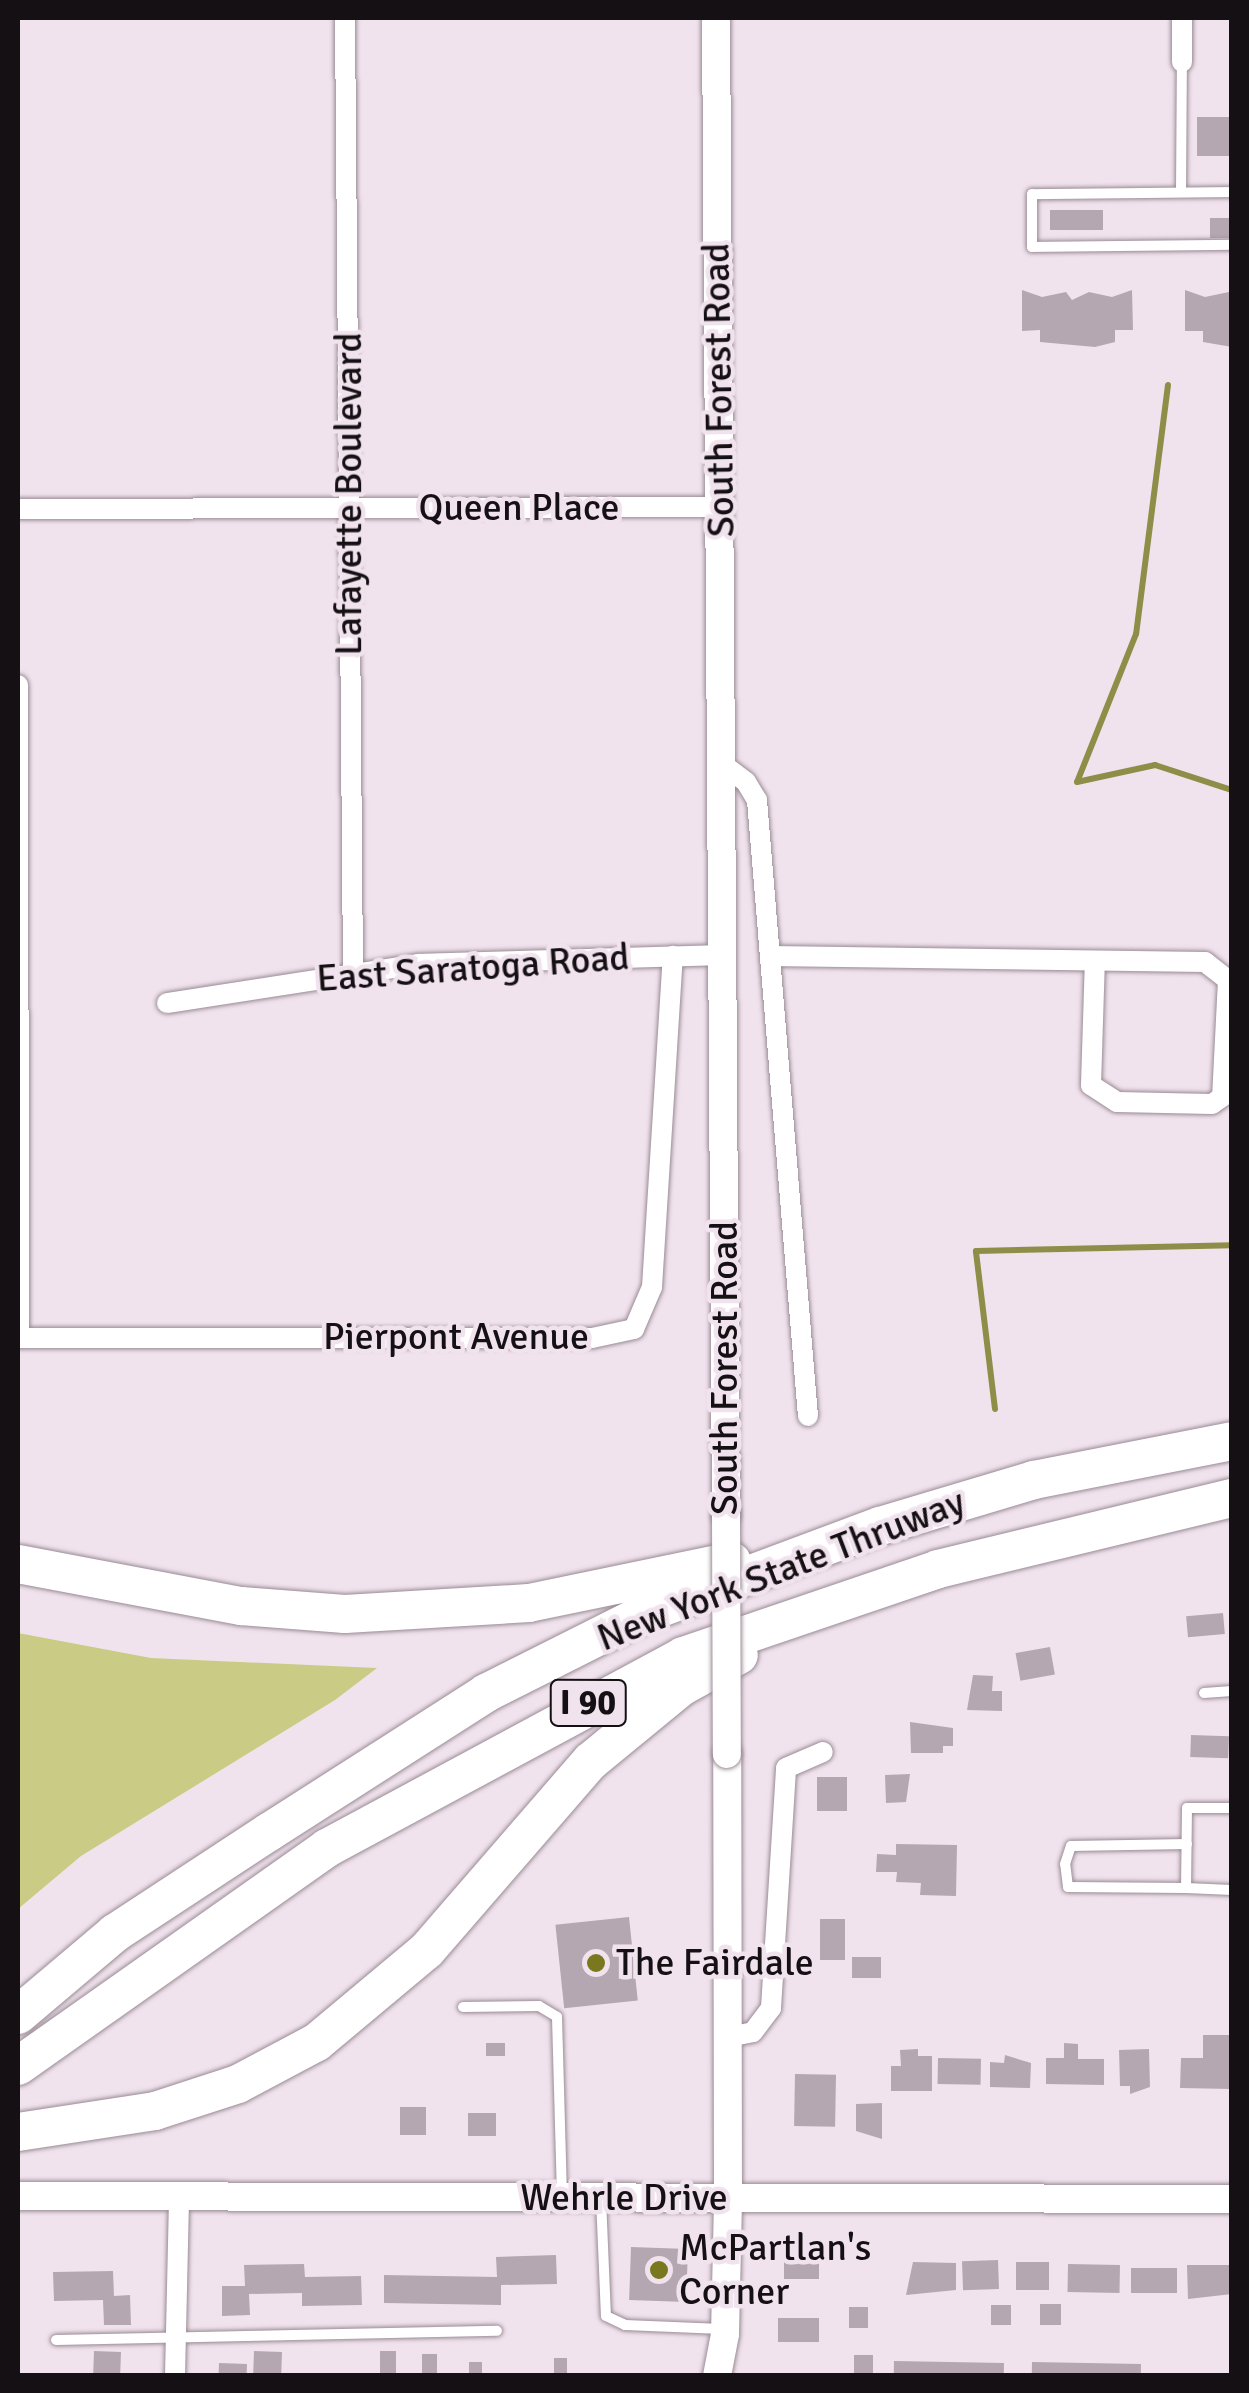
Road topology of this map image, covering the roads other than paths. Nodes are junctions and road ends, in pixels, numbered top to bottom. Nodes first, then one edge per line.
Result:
1 (345, 18) edge
2 (716, 18) edge
3 (1182, 18) edge
4 (1182, 62) joint
5 (1181, 192) junction
6 (1232, 192) edge
7 (1232, 245) edge
8 (720, 507) junction
9 (350, 508) junction
10 (18, 509) edge
11 (18, 685) edge
12 (720, 763) junction
13 (722, 955) junction
14 (673, 956) junction
15 (770, 956) junction
16 (1094, 961) junction
17 (353, 971) junction
18 (167, 1003) dead end
19 (18, 1338) edge
20 (808, 1416) dead end
21 (1232, 1441) edge
22 (1232, 1498) edge
23 (880, 1526) junction
24 (18, 1564) edge
25 (818, 1611) junction
26 (1232, 1691) edge
27 (1204, 1693) dead end
28 (824, 1752) dead end
29 (1232, 1808) edge
30 (1187, 1844) junction
31 (1186, 1888) junction
32 (1232, 1890) edge
33 (463, 2007) dead end
34 (18, 2015) edge
35 (728, 2036) junction
36 (18, 2066) edge
37 (24, 2132) edge
38 (18, 2196) edge
39 (179, 2197) junction
40 (562, 2198) junction
41 (602, 2198) junction
42 (728, 2198) junction
43 (1232, 2199) edge
44 (497, 2331) dead end
45 (725, 2331) junction
46 (178, 2336) junction
47 (56, 2340) dead end
48 (174, 2376) edge
49 (716, 2376) edge

1 - 9 street, Lafayette Boulevard
2 - 8 street, South Forest Road
3 - 4 street
4 - 5 lane
5 - 6 lane
5 - 7 lane
8 - 9 street, Queen Place
8 - 12 street, South Forest Road
9 - 10 street, Queen Place
9 - 17 street, Lafayette Boulevard
11 - 19 street
12 - 13 street, South Forest Road
12 - 15 street, South Forest Road
13 - 14 street, East Saratoga Road
13 - 35 street, South Forest Road, bridge
14 - 17 street, East Saratoga Road
14 - 19 street, Pierpont Avenue
15 - 16 street
15 - 20 street, South Forest Road
16 - 16 street
17 - 18 street, East Saratoga Road
21 - 23 highway, New York State Thruway / I 90
22 - 25 highway, New York State Thruway / I 90
23 - 24 highway
23 - 34 highway, New York State Thruway / I 90
25 - 36 highway, New York State Thruway / I 90
25 - 37 highway
26 - 27 lane
28 - 35 street
29 - 30 lane
30 - 31 lane
30 - 31 lane
31 - 32 lane
33 - 40 lane
35 - 42 street, South Forest Road
38 - 39 street, Wehrle Drive
39 - 40 street, Wehrle Drive
39 - 46 street
40 - 41 street, Wehrle Drive
41 - 42 street, Wehrle Drive
41 - 45 lane
42 - 43 street, Wehrle Drive
42 - 45 street, South Forest Road
44 - 46 lane
45 - 49 street, South Forest Road
46 - 47 lane
46 - 48 street

